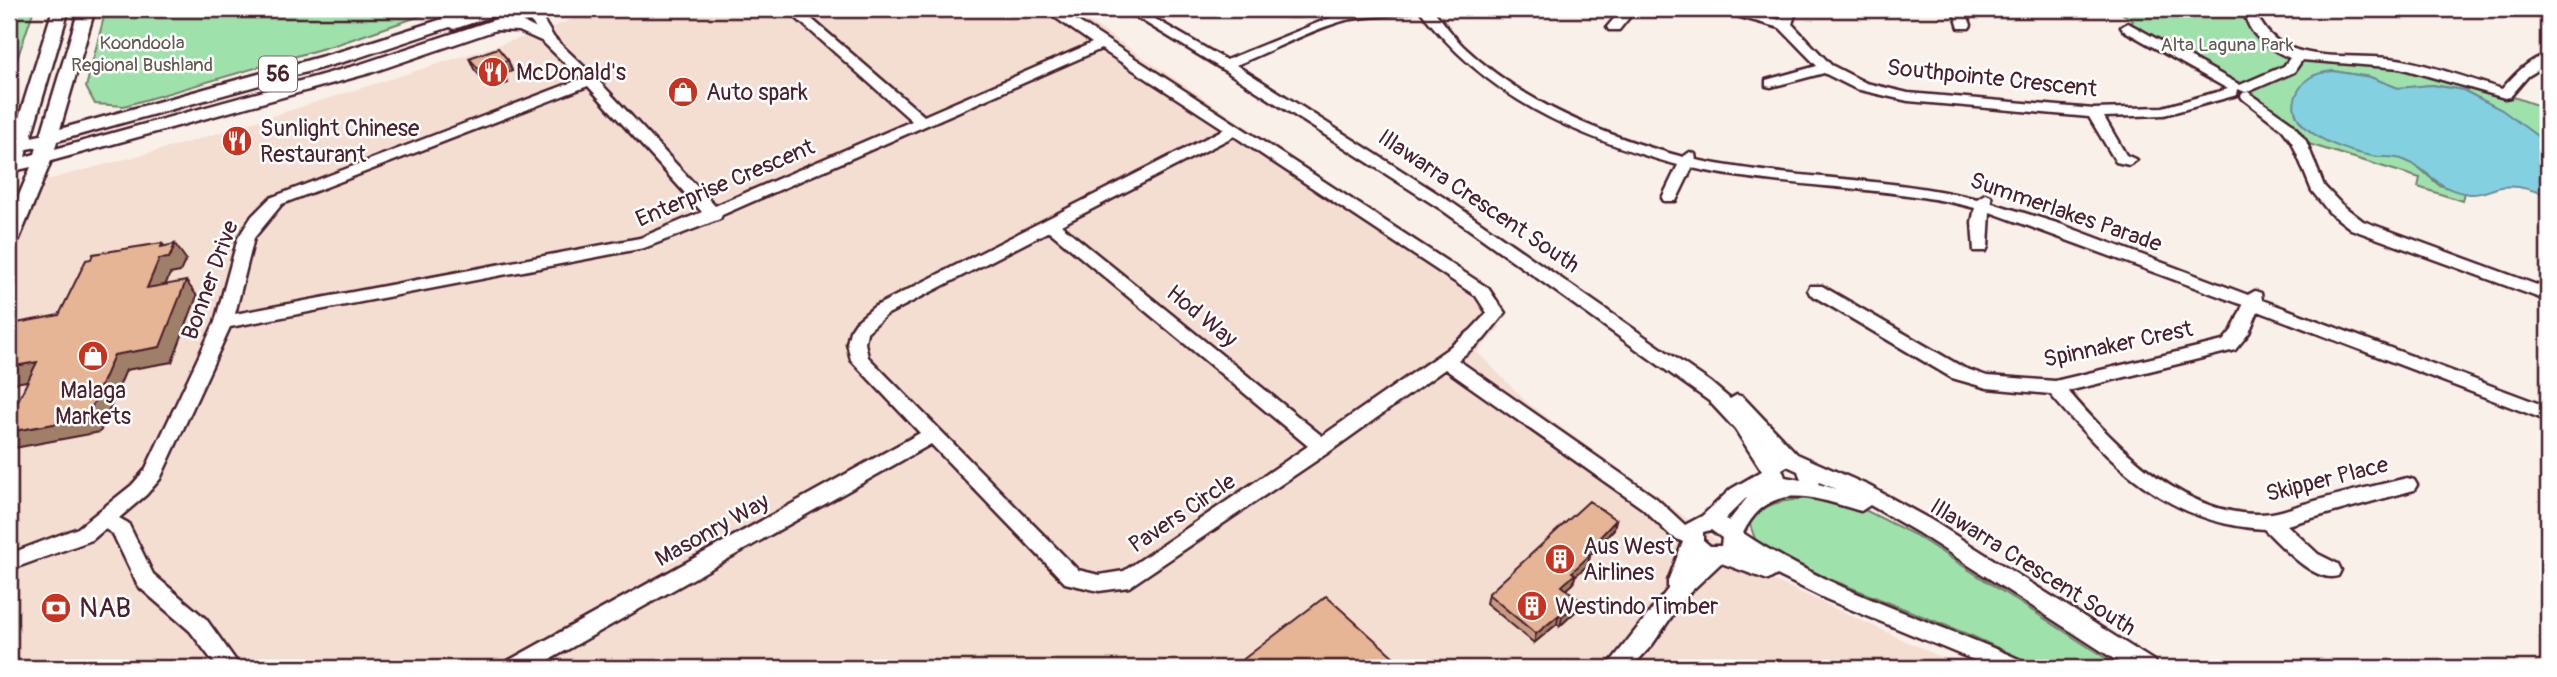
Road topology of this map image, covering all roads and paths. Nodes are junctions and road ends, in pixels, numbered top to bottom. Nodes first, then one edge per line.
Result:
1 (61, 9) edge
2 (87, 9) edge
3 (489, 9) edge
4 (506, 9) edge
5 (559, 9) edge
6 (792, 9) edge
7 (1050, 9) edge
8 (1129, 9) edge
9 (1142, 9) edge
10 (1390, 9) edge
11 (1400, 9) edge
12 (1412, 9) edge
13 (1425, 9) edge
14 (1434, 9) edge
15 (1629, 9) edge
16 (1727, 9) edge
17 (1791, 9) edge
18 (1959, 9) edge
19 (2249, 9) edge
20 (529, 10) edge
21 (1964, 24) dead end
22 (1785, 25) junction
23 (493, 26) junction
24 (433, 27) junction
25 (1614, 27) dead end
26 (2128, 27) dead end
27 (546, 33) junction
28 (1101, 44) junction
29 (2298, 56) junction
30 (2548, 58) edge
31 (74, 59) junction
32 (1232, 65) junction
33 (1826, 68) junction
34 (590, 80) junction
35 (1771, 83) dead end
36 (2239, 90) junction
37 (220, 110) junction
38 (2094, 113) junction
39 (923, 123) junction
40 (98, 124) junction
41 (1236, 129) junction
42 (49, 138) junction
43 (11, 158) edge
44 (43, 158) junction
45 (1690, 160) junction
46 (2129, 160) dead end
47 (37, 178) junction
48 (1670, 198) dead end
49 (1985, 202) junction
50 (714, 215) junction
51 (1050, 224) junction
52 (9, 240) edge
53 (1980, 247) dead end
54 (1816, 290) dead end
55 (2548, 295) edge
56 (2254, 300) junction
57 (224, 322) junction
58 (1444, 359) junction
59 (2055, 387) junction
60 (2548, 406) edge
61 (2548, 414) edge
62 (933, 434) junction
63 (1322, 447) junction
64 (1790, 459) junction
65 (1771, 472) junction
66 (1800, 481) junction
67 (2407, 485) dead end
68 (104, 518) junction
69 (2269, 521) junction
70 (1700, 531) junction
71 (1732, 536) junction
72 (9, 553) edge
73 (1719, 555) junction
74 (9, 562) edge
75 (2331, 570) dead end
76 (1811, 584) junction
77 (1678, 591) junction
78 (230, 668) edge
79 (516, 668) edge
80 (1616, 668) edge
81 (2015, 668) edge
82 (2146, 668) edge

1 - 43 main road
2 - 31 main road
3 - 24 main road, 56
4 - 24 street
5 - 27 main road
6 - 39 street
7 - 28 street
8 - 32 street, Illawarra Crescent South
9 - 32 street, Illawarra Crescent South
10 - 32 street
11 - 12 street
13 - 45 street, Summerlakes Parade
14 - 45 street, Summerlakes Parade
15 - 25 street
16 - 22 street
17 - 22 street
18 - 21 street
19 - 29 street
20 - 23 main road, 56
20 - 27 street
22 - 33 street, Southpointe Crescent
23 - 27 main road
23 - 37 main road, 56
24 - 40 main road, 56
26 - 36 street
27 - 34 street
28 - 39 street, Enterprise Crescent
28 - 41 street
29 - 30 street
29 - 36 street, Southpointe Crescent
31 - 40 main road
31 - 42 main road
32 - 64 street, Illawarra Crescent South
32 - 65 street, Illawarra Crescent South
33 - 35 street
33 - 38 street, Southpointe Crescent
34 - 50 street
34 - 57 street, Bonner Drive
36 - 38 street, Southpointe Crescent
36 - 55 street
37 - 44 main road, 56
37 - 47 main road
38 - 46 street
39 - 50 street, Enterprise Crescent
40 - 42 main road, 56
41 - 51 street, Pavers Circle
41 - 58 street, Pavers Circle
42 - 43 main road, 56
42 - 44 main road
43 - 44 main road, 56
44 - 47 main road
45 - 48 street
45 - 49 street, Summerlakes Parade
47 - 52 main road
49 - 53 street
49 - 56 street, Summerlakes Parade
50 - 57 street, Enterprise Crescent
51 - 62 street, Pavers Circle
51 - 63 street, Hod Way
54 - 59 street, Spinnaker Crest
56 - 59 street, Spinnaker Crest
56 - 60 street, Summerlakes Parade
56 - 61 street, Summerlakes Parade
57 - 68 street, Bonner Drive
58 - 63 street, Pavers Circle
58 - 70 street
59 - 69 street, Skipper Place
62 - 63 street, Pavers Circle
62 - 79 street, Masonry Way
64 - 65 street
64 - 66 street, Illawarra Crescent South
65 - 66 street
65 - 70 street
66 - 71 street
66 - 82 street, Illawarra Crescent South
67 - 69 street, Skipper Place
68 - 72 street, Bonner Drive
68 - 74 street, Bonner Drive
68 - 78 street
69 - 75 street
70 - 71 street
70 - 73 street
70 - 77 street
71 - 73 street
71 - 76 street
73 - 76 street
73 - 77 street
76 - 81 street
77 - 80 street

